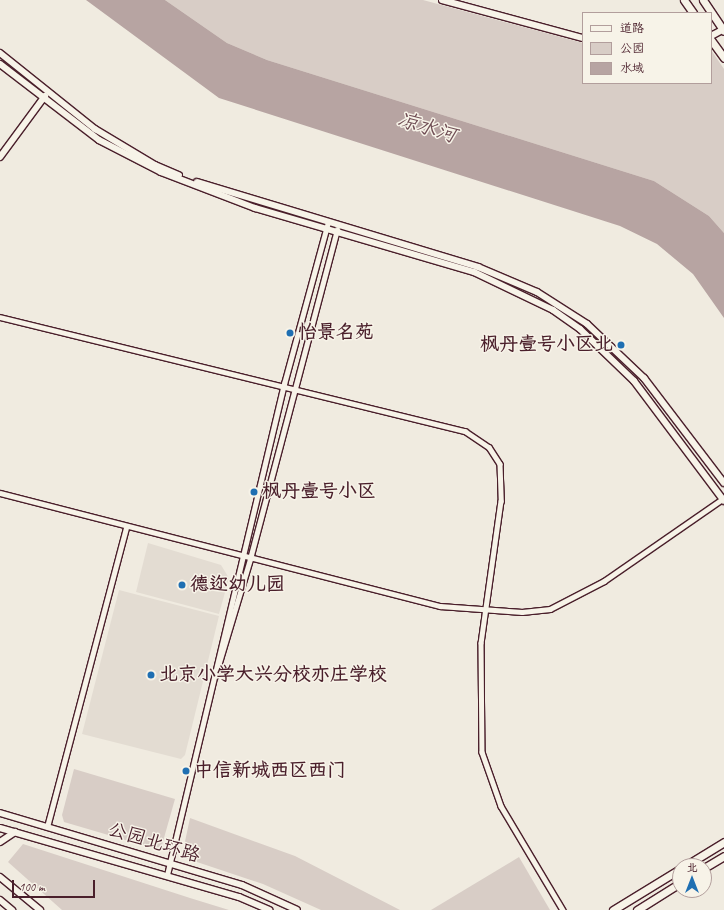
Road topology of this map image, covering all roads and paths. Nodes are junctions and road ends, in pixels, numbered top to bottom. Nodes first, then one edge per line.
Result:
1 (442, 0) edge
2 (684, 0) edge
3 (703, 0) edge
4 (692, 12) edge
5 (711, 12) edge
6 (712, 13) edge
7 (724, 30) edge
8 (712, 37) edge
9 (582, 38) edge
10 (712, 40) edge
11 (0, 53) edge
12 (724, 58) edge
13 (0, 64) edge
14 (48, 91) junction
15 (43, 99) junction
16 (0, 157) edge
17 (328, 222) junction
18 (338, 224) junction
19 (326, 230) junction
20 (336, 232) junction
21 (0, 317) edge
22 (284, 384) junction
23 (294, 388) junction
24 (724, 483) edge
25 (0, 493) edge
26 (724, 500) edge
27 (126, 527) junction
28 (242, 557) junction
29 (250, 559) junction
30 (484, 612) junction
31 (215, 676) junction
32 (0, 813) edge
33 (47, 827) junction
34 (0, 828) edge
35 (15, 832) junction
36 (0, 842) edge
37 (724, 842) edge
38 (724, 856) edge
39 (698, 858) edge
40 (170, 863) junction
41 (712, 863) edge
42 (672, 874) edge
43 (167, 875) junction
44 (0, 876) edge
45 (672, 888) edge
46 (0, 900) edge
47 (12, 910) edge
48 (40, 910) edge
49 (268, 910) edge
50 (297, 910) edge
51 (563, 910) edge
52 (613, 910) edge
53 (637, 910) edge

1 - 9 street
2 - 4 main road
3 - 5 main road
6 - 7 main road
7 - 8 street
10 - 12 main road
11 - 14 street
13 - 15 street
14 - 15 street
14 - 17 street
15 - 16 street
15 - 19 street
17 - 18 street
17 - 19 street
18 - 20 street
18 - 24 street
19 - 20 street
19 - 22 street
20 - 23 street
20 - 26 street
21 - 22 street
22 - 23 street
22 - 28 street
23 - 29 street
23 - 30 street
25 - 27 street
26 - 30 street
27 - 28 street
27 - 33 street
28 - 29 street
28 - 31 street
29 - 30 street
29 - 31 street
30 - 51 street
31 - 40 street
32 - 33 street, 公园北环路
33 - 40 street, 公园北环路
34 - 35 street, 公园北环路
35 - 36 street
35 - 43 street, 公园北环路
37 - 39 main road
38 - 41 main road
40 - 43 street
40 - 50 street, 公园北环路
42 - 52 main road
43 - 49 street, 公园北环路
44 - 48 street
45 - 53 main road
46 - 47 street

